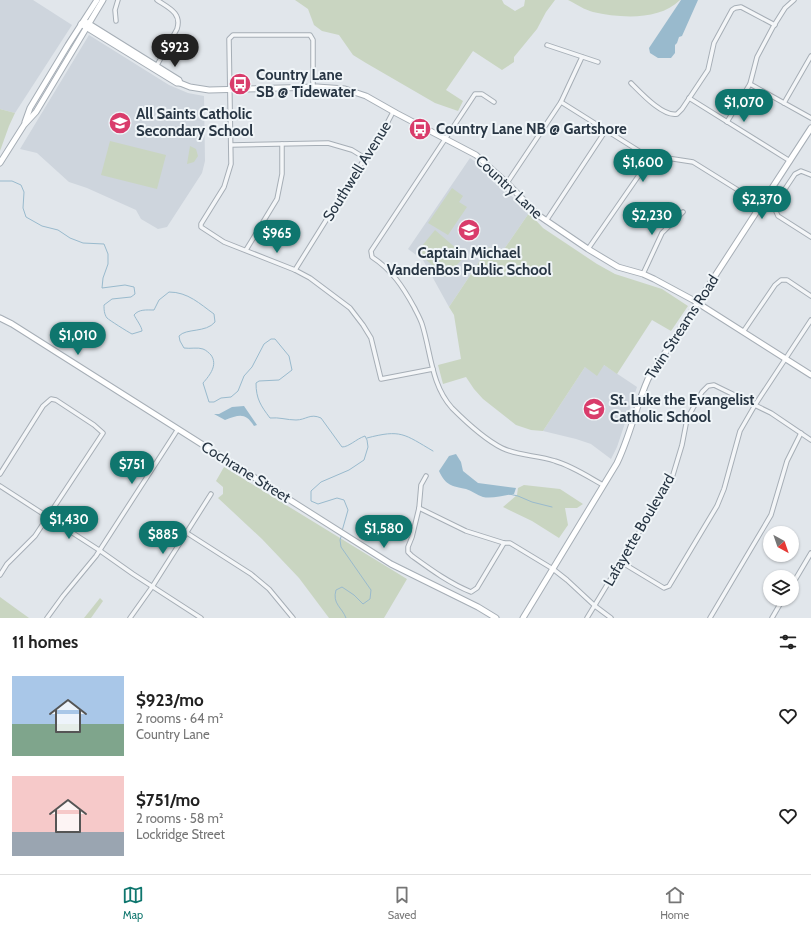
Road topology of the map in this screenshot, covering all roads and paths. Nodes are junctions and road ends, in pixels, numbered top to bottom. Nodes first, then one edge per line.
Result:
1 (97, 0) edge
2 (103, 0) edge
3 (118, 0) edge
4 (157, 0) edge
5 (794, 0) edge
6 (116, 21) dead end
7 (85, 24) junction
8 (775, 24) junction
9 (547, 45) dead end
10 (811, 56) edge
11 (582, 57) junction
12 (598, 62) dead end
13 (155, 68) junction
14 (631, 83) dead end
15 (750, 84) junction
16 (313, 88) junction
17 (230, 90) junction
18 (689, 98) junction
19 (494, 102) dead end
20 (562, 102) junction
21 (784, 103) junction
22 (393, 112) junction
23 (811, 118) edge
24 (727, 122) junction
25 (811, 128) edge
26 (606, 130) junction
27 (446, 139) junction
28 (282, 144) junction
29 (231, 145) junction
30 (365, 158) junction
31 (667, 158) dead end
32 (790, 160) junction
33 (0, 163) edge
34 (811, 175) edge
35 (507, 183) junction
36 (762, 205) junction
37 (683, 212) dead end
38 (546, 221) junction
39 (811, 237) edge
40 (588, 249) junction
41 (246, 250) junction
42 (295, 270) junction
43 (643, 274) junction
44 (811, 296) edge
45 (697, 303) junction
46 (0, 318) edge
47 (811, 320) edge
48 (743, 332) junction
49 (786, 359) junction
50 (432, 369) junction
51 (811, 376) edge
52 (755, 405) junction
53 (178, 429) junction
54 (801, 433) junction
55 (811, 440) edge
56 (0, 474) edge
57 (426, 476) dead end
58 (0, 486) edge
59 (603, 486) junction
60 (211, 494) dead end
61 (419, 508) junction
62 (47, 517) junction
63 (187, 533) junction
64 (504, 543) junction
65 (99, 550) junction
66 (811, 553) edge
67 (621, 562) junction
68 (553, 569) junction
69 (799, 573) edge
70 (0, 575) edge
71 (152, 587) junction
72 (595, 606) junction
73 (779, 606) edge
74 (47, 618) edge
75 (130, 618) edge
76 (201, 618) edge
77 (293, 618) edge
78 (496, 618) edge
79 (524, 618) edge
80 (587, 618) edge
81 (610, 618) edge
82 (710, 618) edge
83 (772, 618) edge

1 - 7 street
2 - 7 street
3 - 6 street
4 - 13 street
5 - 8 street
7 - 13 street, Country Lane
7 - 33 street
8 - 15 street
8 - 18 street
9 - 11 street
10 - 21 street
11 - 12 street
11 - 20 street
13 - 17 street, Country Lane
14 - 18 street
15 - 21 street
15 - 24 street
16 - 17 street, Country Lane
16 - 17 street
16 - 22 street, Country Lane
17 - 29 street
18 - 24 street
19 - 27 street
20 - 26 street
20 - 35 street
21 - 23 street
22 - 27 street, Country Lane
22 - 30 street, Southwell Avenue
24 - 32 street
25 - 32 street, Twin Streams Road
26 - 38 street
26 - 40 street
27 - 35 street, Country Lane
27 - 50 street
28 - 29 street
28 - 30 street
28 - 41 street
29 - 41 street
30 - 42 street, Southwell Avenue
31 - 36 street
32 - 36 street, Twin Streams Road
34 - 39 street
35 - 38 street, Country Lane
36 - 45 street, Twin Streams Road
37 - 43 street
38 - 40 street, Country Lane
40 - 43 street, Country Lane
41 - 42 street
42 - 50 street
43 - 45 street, Country Lane
44 - 48 street
45 - 48 street, Country Lane
45 - 59 street, Twin Streams Road
46 - 53 street, Cochrane Street
47 - 49 street
48 - 49 street, Country Lane
49 - 51 street, Country Lane
49 - 52 street
50 - 59 street
52 - 54 street, Lafayette Boulevard
52 - 67 street, Lafayette Boulevard
52 - 67 street
53 - 65 street
53 - 78 street, Cochrane Street
54 - 55 street, Lafayette Boulevard
54 - 82 street
56 - 62 street
57 - 61 street
58 - 62 street
59 - 68 street, Twin Streams Road
60 - 63 street
61 - 64 street
61 - 64 street
62 - 65 street
62 - 70 street
63 - 71 street
63 - 77 street
64 - 68 street
65 - 71 street
65 - 74 street
66 - 69 street
67 - 72 street, Lafayette Boulevard
68 - 72 street
68 - 79 street, Twin Streams Road
71 - 75 street
71 - 76 street
72 - 80 street, Lafayette Boulevard
72 - 81 street
73 - 83 street

